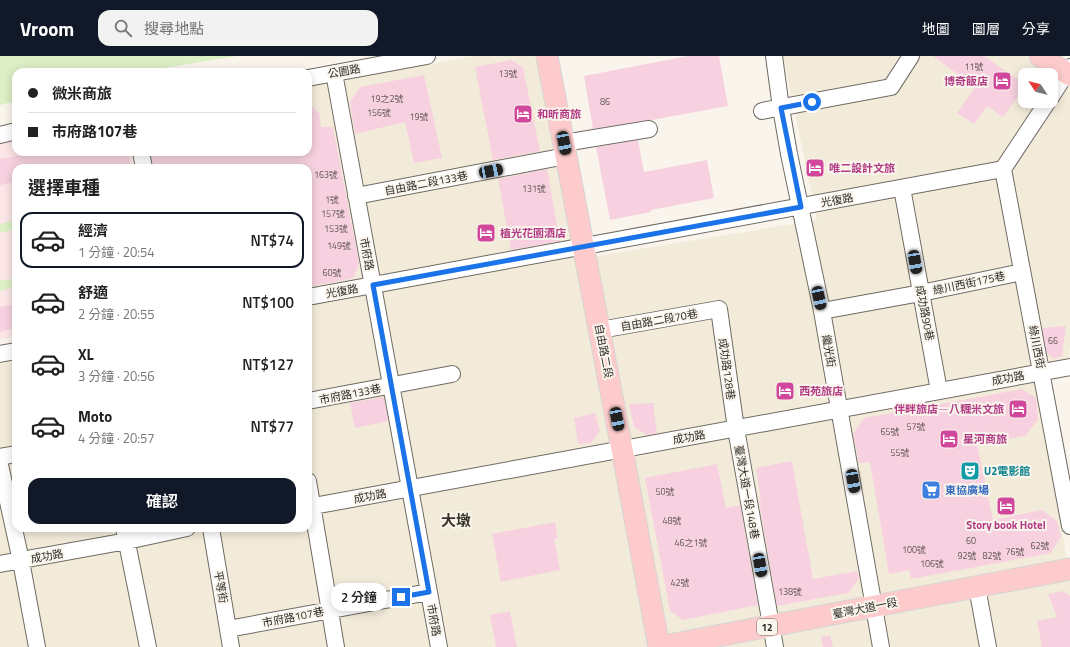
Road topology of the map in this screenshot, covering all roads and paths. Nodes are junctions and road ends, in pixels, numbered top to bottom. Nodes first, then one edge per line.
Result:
1 (427, 56) edge
2 (547, 56) edge
3 (774, 56) edge
4 (911, 56) edge
5 (1040, 56) edge
6 (1069, 72) edge
7 (334, 73) junction
8 (312, 77) edge
9 (1058, 87) edge
10 (781, 108) junction
11 (1043, 108) edge
12 (762, 112) dead end
13 (649, 129) dead end
14 (12, 133) edge
15 (0, 135) edge
16 (565, 150) junction
17 (1003, 169) junction
18 (902, 188) junction
19 (356, 196) junction
20 (801, 207) junction
21 (584, 246) junction
22 (1022, 272) junction
23 (373, 285) junction
24 (921, 293) junction
25 (312, 296) edge
26 (719, 309) joint
27 (822, 311) junction
28 (600, 330) junction
29 (12, 352) edge
30 (0, 354) edge
31 (1070, 367) edge
32 (1041, 372) junction
33 (452, 374) dead end
34 (392, 386) junction
35 (939, 391) junction
36 (312, 400) edge
37 (840, 409) junction
38 (736, 429) junction
39 (622, 449) junction
40 (12, 455) edge
41 (0, 457) edge
42 (0, 465) edge
43 (410, 488) junction
44 (312, 507) edge
45 (312, 518) edge
46 (12, 520) edge
47 (1070, 526) edge
48 (15, 532) edge
49 (146, 532) edge
50 (212, 532) edge
51 (126, 534) edge
52 (21, 561) junction
53 (0, 564) edge
54 (1070, 569) edge
55 (977, 587) junction
56 (429, 592) junction
57 (874, 606) junction
58 (329, 610) junction
59 (771, 626) junction
60 (228, 629) junction
61 (37, 647) edge
62 (148, 647) edge
63 (231, 647) edge
64 (336, 647) edge
65 (439, 647) edge
66 (659, 647) edge
67 (775, 647) edge
68 (881, 647) edge
69 (988, 647) edge

1 - 7 street, 公園路
2 - 16 main road, 自由路二段
3 - 10 street, 繼光街
4 - 10 street
5 - 6 main road
6 - 9 street
7 - 8 street, 公園路
7 - 19 street, 市府路
10 - 12 street
10 - 20 street, 繼光街
11 - 17 street
13 - 16 street, 自由路二段133巷
14 - 15 street
16 - 19 street, 自由路二段133巷
16 - 21 main road, 自由路二段
17 - 18 street, 光復路
17 - 22 street, 綠川西街
18 - 20 street, 光復路
18 - 24 street, 成功路90巷
19 - 23 street, 市府路
20 - 21 street, 光復路
20 - 27 street, 繼光街
21 - 23 street, 光復路
21 - 28 main road, 自由路二段
22 - 24 street, 綠川西街175巷
22 - 32 street, 綠川西街
23 - 25 street, 光復路
23 - 34 street, 市府路
24 - 27 street, 綠川西街175巷
24 - 35 street, 成功路90巷
26 - 28 street, 自由路二段70巷
26 - 38 street, 成功路128巷
27 - 37 street, 繼光街
28 - 39 main road, 自由路二段
29 - 30 street
31 - 32 street, 成功路
32 - 35 street, 成功路
32 - 47 street, 綠川西街
33 - 34 street, 市府路133巷
34 - 36 street, 市府路133巷
34 - 43 street, 市府路
35 - 37 street, 成功路
37 - 38 street, 成功路
37 - 57 street, 繼光街
38 - 39 street, 成功路
38 - 59 street, 臺灣大道一段148巷
39 - 43 street, 成功路
39 - 66 main road, 自由路二段
40 - 41 street
42 - 46 street
43 - 44 street, 成功路
43 - 56 street, 市府路
45 - 58 street
48 - 52 street
49 - 51 street, 成功路
50 - 60 street, 平等街
51 - 52 street, 成功路
51 - 62 street
52 - 53 street, 成功路
52 - 61 street
54 - 55 main road, 臺灣大道一段 / 12
55 - 57 main road, 臺灣大道一段 / 12
55 - 69 street
56 - 58 street, 市府路107巷
56 - 65 street, 市府路
57 - 59 main road, 臺灣大道一段 / 12
57 - 68 street, 繼光街
58 - 60 street, 市府路107巷
58 - 64 street
59 - 66 main road, 臺灣大道一段 / 12
59 - 67 street, 臺灣大道一段148巷
60 - 63 street, 平等街

